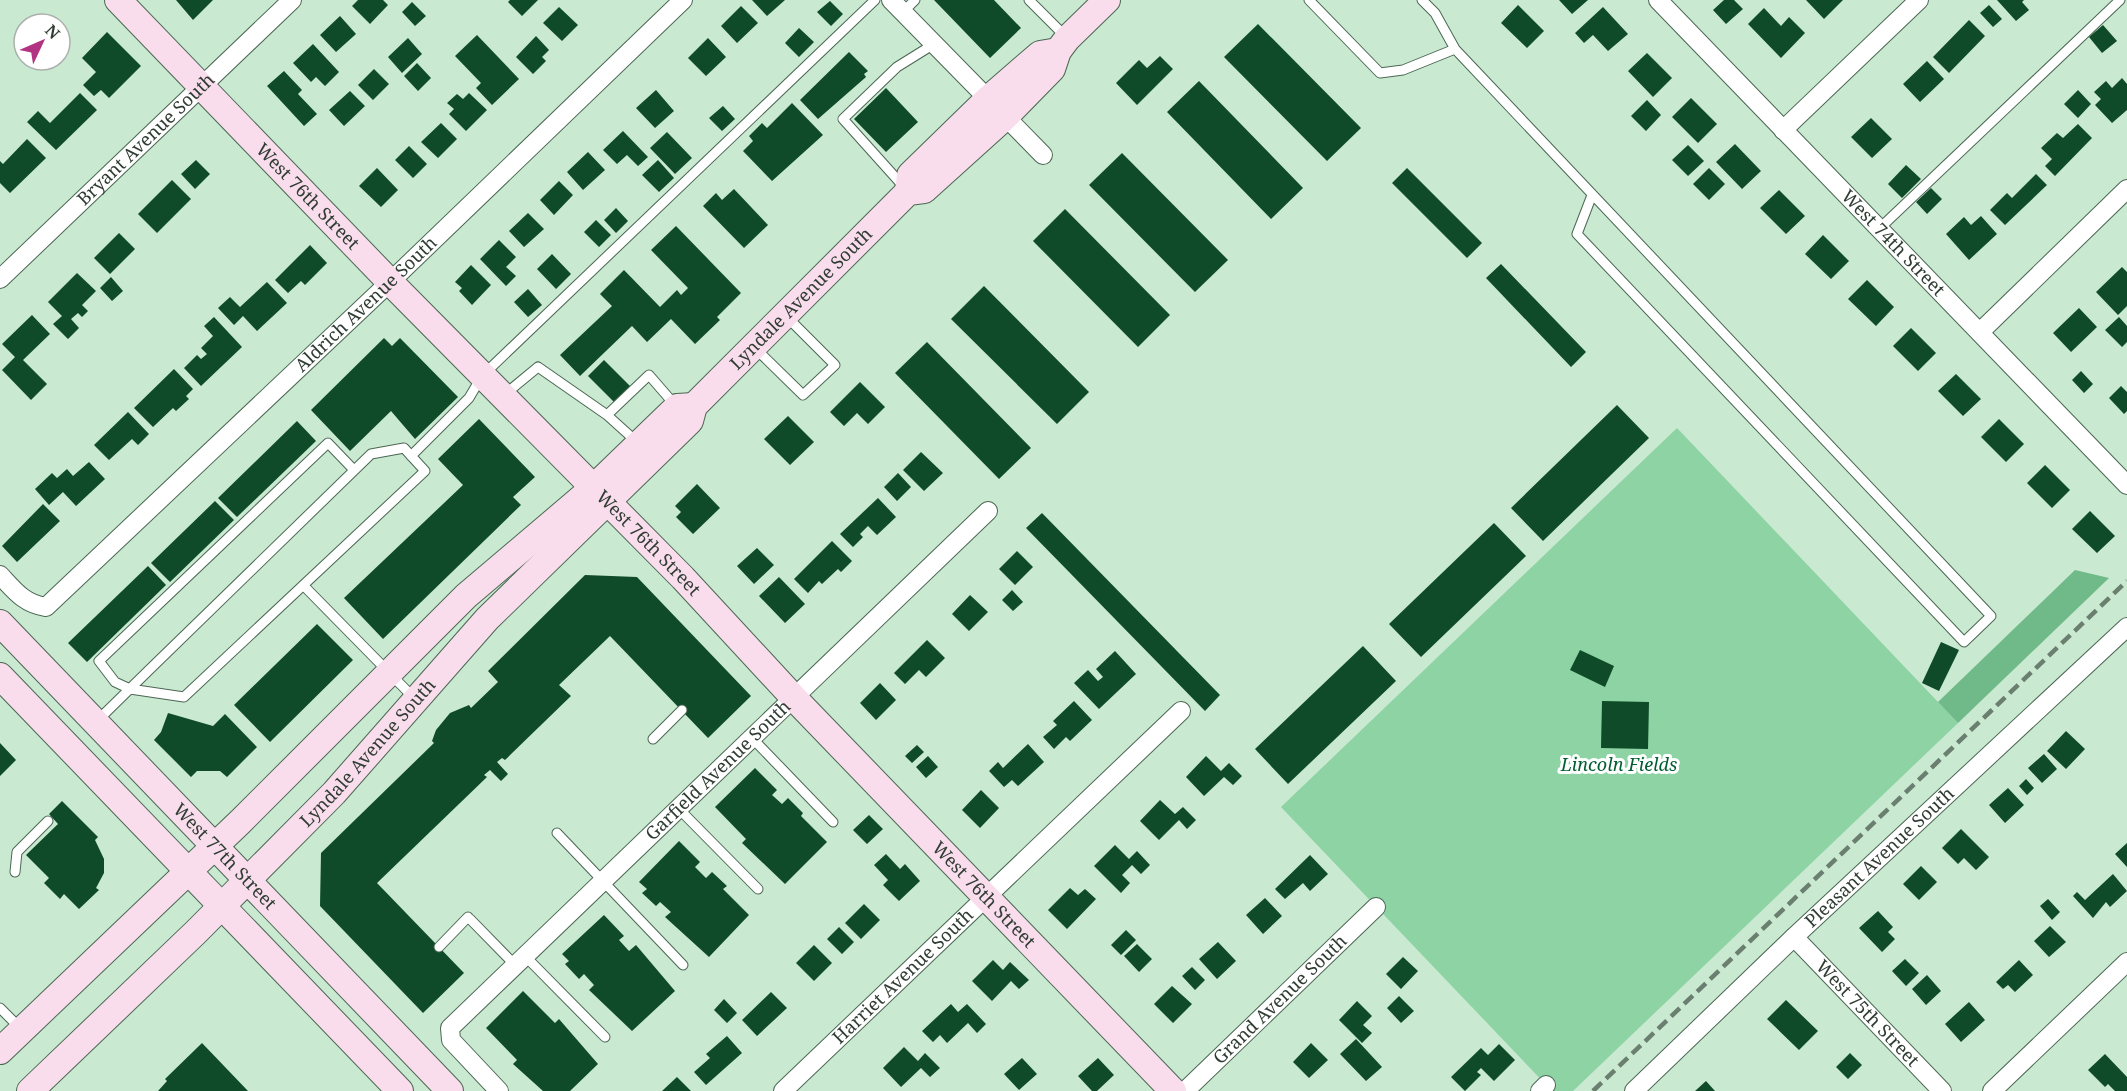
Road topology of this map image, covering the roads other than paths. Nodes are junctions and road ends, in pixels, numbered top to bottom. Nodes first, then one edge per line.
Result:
1 (117, 0) edge
2 (292, 0) edge
3 (683, 0) edge
4 (875, 0) edge
5 (1029, 0) edge
6 (1107, 0) edge
7 (1422, 0) edge
8 (1658, 0) edge
9 (1919, 0) edge
10 (2120, 0) edge
11 (1312, 1) edge
12 (903, 4) edge
13 (934, 44) junction
14 (1063, 45) junction
15 (1455, 49) junction
16 (202, 87) junction
17 (997, 108) junction
18 (1784, 130) junction
19 (1043, 155) dead end
20 (2127, 189) edge
21 (908, 192) junction
22 (1592, 195) junction
23 (1880, 228) junction
24 (0, 279) edge
25 (390, 282) junction
26 (786, 316) junction
27 (1981, 331) junction
28 (754, 347) junction
29 (482, 376) junction
30 (502, 396) junction
31 (685, 406) junction
32 (607, 415) junction
33 (638, 444) junction
34 (411, 456) junction
35 (354, 470) junction
36 (2127, 485) edge
37 (600, 496) junction
38 (988, 511) dead end
39 (0, 575) edge
40 (304, 586) junction
41 (0, 623) edge
42 (2127, 627) edge
43 (389, 672) junction
44 (0, 676) edge
45 (130, 689) junction
46 (794, 698) junction
47 (417, 701) junction
48 (682, 710) dead end
49 (1181, 711) dead end
50 (96, 722) junction
51 (752, 738) junction
52 (653, 739) dead end
53 (678, 808) junction
54 (48, 821) dead end
55 (833, 822) dead end
56 (557, 833) dead end
57 (215, 845) junction
58 (189, 871) junction
59 (15, 872) dead end
60 (248, 879) junction
61 (602, 881) junction
62 (758, 889) dead end
63 (986, 898) junction
64 (221, 906) junction
65 (1376, 907) dead end
66 (1794, 937) junction
67 (439, 947) dead end
68 (519, 960) junction
69 (2127, 962) edge
70 (683, 965) dead end
71 (0, 1008) edge
72 (21, 1029) junction
73 (605, 1037) dead end
74 (0, 1051) edge
75 (30, 1091) edge
76 (400, 1091) edge
77 (450, 1091) edge
78 (499, 1091) edge
79 (783, 1091) edge
80 (1173, 1091) edge
81 (1185, 1091) edge
82 (1634, 1091) edge
83 (1942, 1091) edge
84 (1992, 1091) edge

1 - 16 street, West 76th Street
2 - 16 street, Bryant Avenue South
3 - 25 street, Aldrich Avenue South
4 - 29 lane
5 - 14 lane
6 - 14 street, Lyndale Avenue South
7 - 15 lane
8 - 18 street, West 74th Street
9 - 18 street
10 - 23 lane
11 - 15 lane
12 - 13 street
13 - 17 street
13 - 21 lane
14 - 17 street, Lyndale Avenue South
15 - 22 lane
16 - 24 street, Bryant Avenue South
16 - 25 street, West 76th Street
17 - 19 street
17 - 21 street, Lyndale Avenue South
18 - 23 street, West 74th Street
20 - 27 street
21 - 26 street, Lyndale Avenue South
22 - 22 lane
23 - 27 street, West 74th Street
25 - 29 street, West 76th Street
25 - 39 street, Aldrich Avenue South
26 - 28 street, Lyndale Avenue South
26 - 28 lane
27 - 36 street, West 74th Street
28 - 31 street, Lyndale Avenue South
29 - 30 street, West 76th Street
29 - 34 lane
30 - 32 lane
30 - 37 street, West 76th Street
31 - 32 lane
31 - 33 street, Lyndale Avenue South
31 - 37 street, Lyndale Avenue South
32 - 33 lane
33 - 37 street, Lyndale Avenue South
34 - 35 lane
34 - 40 lane
35 - 45 lane
35 - 45 lane
37 - 43 street, Lyndale Avenue South
37 - 46 street, West 76th Street
37 - 47 street, Lyndale Avenue South
38 - 46 street, Garfield Avenue South
40 - 43 lane
40 - 45 lane
41 - 50 street, West 77th Street
42 - 66 street, Pleasant Avenue South
43 - 47 lane
43 - 57 street, Lyndale Avenue South
44 - 58 street, West 77th Street
45 - 50 lane
46 - 51 street, Garfield Avenue South
46 - 63 street, West 76th Street
47 - 60 street, Lyndale Avenue South
48 - 52 lane
49 - 63 street, Harriet Avenue South
50 - 57 street, West 77th Street
51 - 53 street, Garfield Avenue South
51 - 55 lane
53 - 61 street, Garfield Avenue South
53 - 62 lane
54 - 59 lane
56 - 61 lane
57 - 58 street, Lyndale Avenue South
57 - 60 street, West 77th Street
58 - 64 street, West 77th Street
58 - 72 street, Lyndale Avenue South
60 - 64 street, Lyndale Avenue South
60 - 77 street, West 77th Street
61 - 68 street, Garfield Avenue South
61 - 70 lane
63 - 79 street, Harriet Avenue South
63 - 80 street, West 76th Street
64 - 75 street, Lyndale Avenue South
64 - 76 street, West 77th Street
65 - 81 street, Grand Avenue South
66 - 82 street, Pleasant Avenue South
66 - 83 street, West 75th Street
67 - 68 lane
68 - 73 lane
68 - 78 street, Garfield Avenue South
69 - 84 street
71 - 72 lane
72 - 74 street, Lyndale Avenue South

